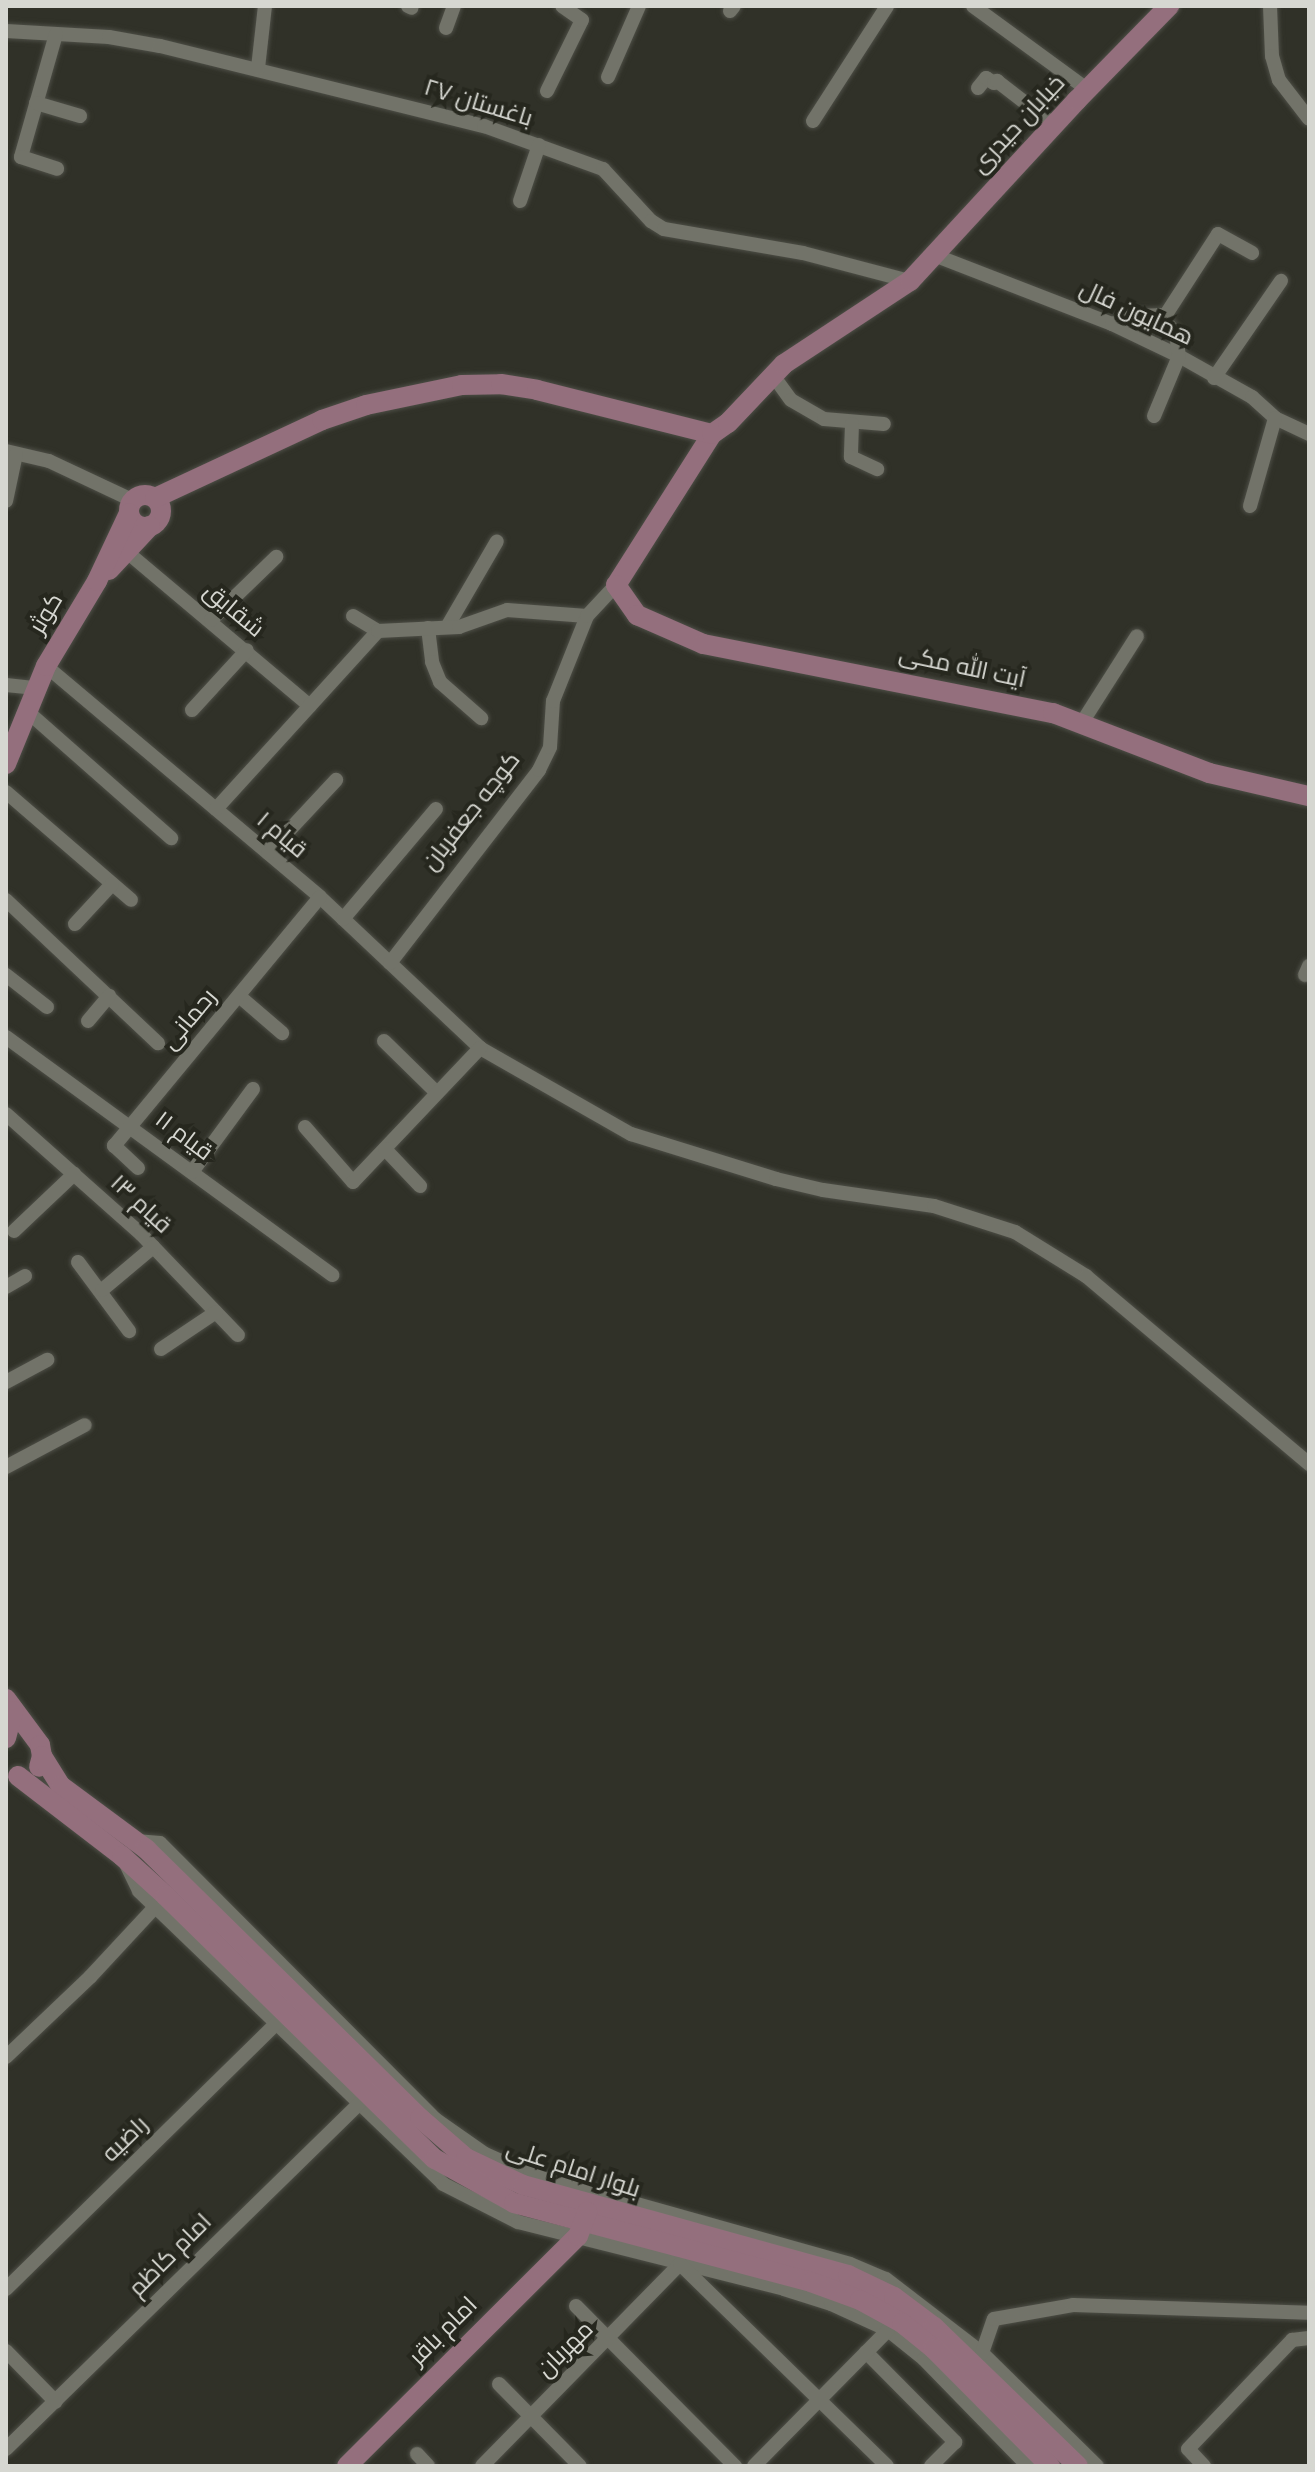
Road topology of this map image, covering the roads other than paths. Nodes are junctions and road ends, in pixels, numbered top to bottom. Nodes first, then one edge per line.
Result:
1 (279, 6) edge
2 (454, 6) edge
3 (562, 6) edge
4 (639, 6) edge
5 (887, 6) edge
6 (973, 6) edge
7 (1169, 6) edge
8 (1270, 6) edge
9 (264, 11) edge
10 (446, 28) dead end
11 (6, 31) edge
12 (56, 34) junction
13 (258, 68) junction
14 (608, 77) dead end
15 (978, 88) dead end
16 (1087, 89) junction
17 (547, 91) dead end
18 (36, 103) junction
19 (80, 116) dead end
20 (1309, 119) edge
21 (813, 121) dead end
22 (1054, 125) junction
23 (539, 145) junction
24 (57, 169) dead end
25 (520, 201) dead end
26 (1252, 253) dead end
27 (934, 255) junction
28 (910, 281) junction
29 (1281, 281) dead end
30 (1163, 319) junction
31 (1112, 324) junction
32 (1179, 356) junction
33 (772, 374) junction
34 (1214, 378) junction
35 (1154, 416) dead end
36 (1275, 418) junction
37 (852, 424) junction
38 (884, 424) dead end
39 (712, 434) junction
40 (1309, 434) edge
41 (11, 452) edge
42 (877, 469) dead end
43 (204, 475) junction
44 (155, 498) junction
45 (6, 501) edge
46 (1250, 506) dead end
47 (130, 507) junction
48 (154, 522) junction
49 (497, 541) dead end
50 (127, 552) junction
51 (276, 557) dead end
52 (97, 581) junction
53 (616, 585) junction
54 (353, 616) dead end
55 (587, 616) junction
56 (211, 620) junction
57 (447, 627) junction
58 (428, 628) junction
59 (378, 631) junction
60 (1137, 636) dead end
61 (247, 650) junction
62 (46, 666) junction
63 (6, 685) edge
64 (36, 688) junction
65 (310, 706) junction
66 (192, 710) dead end
67 (28, 712) junction
68 (481, 718) dead end
69 (1081, 724) junction
70 (6, 764) edge
71 (336, 780) dead end
72 (6, 792) edge
73 (1309, 796) edge
74 (216, 809) junction
75 (436, 809) dead end
76 (171, 838) dead end
77 (268, 853) junction
78 (112, 884) junction
79 (320, 897) junction
80 (6, 900) edge
81 (131, 900) dead end
82 (343, 919) junction
83 (75, 924) dead end
84 (390, 963) junction
85 (6, 975) edge
86 (109, 996) junction
87 (239, 996) junction
88 (47, 1007) dead end
89 (88, 1021) dead end
90 (282, 1033) dead end
91 (6, 1037) edge
92 (384, 1041) dead end
93 (158, 1043) dead end
94 (480, 1048) junction
95 (253, 1089) dead end
96 (437, 1093) junction
97 (6, 1114) edge
98 (131, 1126) junction
99 (305, 1127) dead end
100 (385, 1149) junction
101 (138, 1168) dead end
102 (192, 1172) junction
103 (74, 1174) junction
104 (420, 1186) dead end
105 (14, 1231) dead end
106 (153, 1247) junction
107 (78, 1262) dead end
108 (332, 1275) dead end
109 (25, 1276) dead end
110 (6, 1287) edge
111 (102, 1290) junction
112 (216, 1312) junction
113 (129, 1331) dead end
114 (238, 1335) dead end
115 (161, 1349) dead end
116 (47, 1360) dead end
117 (6, 1382) edge
118 (85, 1425) dead end
119 (1309, 1464) edge
120 (6, 1467) edge
121 (10, 1705) edge
122 (32, 1738) junction
123 (6, 1739) edge
124 (42, 1756) junction
125 (10, 1774) edge
126 (129, 1848) junction
127 (156, 1906) junction
128 (277, 2023) junction
129 (6, 2057) edge
130 (372, 2086) junction
131 (584, 2221) junction
132 (680, 2264) junction
133 (6, 2289) edge
134 (576, 2306) dead end
135 (1309, 2313) edge
136 (888, 2330) junction
137 (608, 2338) junction
138 (1309, 2338) edge
139 (6, 2351) edge
140 (866, 2352) junction
141 (982, 2353) junction
142 (499, 2384) dead end
143 (820, 2399) junction
144 (56, 2402) junction
145 (531, 2417) junction
146 (6, 2449) edge
147 (417, 2454) dead end
148 (347, 2466) edge
149 (428, 2466) edge
150 (482, 2466) edge
151 (580, 2466) edge
152 (735, 2466) edge
153 (754, 2466) edge
154 (887, 2466) edge
155 (931, 2466) edge
156 (1028, 2466) edge
157 (1050, 2466) edge
158 (1078, 2466) edge
159 (1097, 2466) edge
160 (1204, 2466) edge

1 - 9 street
2 - 10 street
3 - 17 street
4 - 14 street
5 - 21 street
6 - 16 street
7 - 16 main road, خیابان حیدری
8 - 20 street
9 - 13 street
11 - 12 street, باغستان ۲۷
12 - 13 street, باغستان ۲۷
12 - 18 street
13 - 23 street, باغستان ۲۷
15 - 22 street
16 - 22 main road, خیابان حیدری
18 - 19 street
18 - 24 street
22 - 27 main road, خیابان حیدری
23 - 25 street
23 - 28 street, باغستان ۲۷
26 - 30 street
27 - 28 main road, خیابان حیدری
27 - 31 street, همایون فال
28 - 33 main road, خیابان حیدری
29 - 34 street
30 - 31 street
30 - 32 street
31 - 32 street, همایون فال
32 - 34 street, همایون فال
32 - 35 street
33 - 37 street
33 - 39 main road, کوچه جعفریان
34 - 36 street, همایون فال
36 - 40 street, همایون فال
36 - 46 street
37 - 38 street
37 - 42 street
39 - 43 main road
39 - 53 main road, کوچه جعفریان
41 - 45 street
41 - 47 street
43 - 44 main road
43 - 48 main road
44 - 47 main road
44 - 48 main road
47 - 48 main road
47 - 52 main road
48 - 50 main road
49 - 57 street
50 - 52 main road
50 - 56 street, شقایق
51 - 56 street
52 - 62 main road, کوثر
53 - 55 street, کوچه جعفریان
53 - 69 main road, آیت الله مکی
54 - 59 street
55 - 57 street
55 - 84 street, کوچه جعفریان
56 - 61 street, شقایق
57 - 58 street
58 - 59 street
58 - 68 street
59 - 65 street
60 - 69 street
61 - 65 street, شقایق
61 - 66 street
62 - 64 main road, کوثر
62 - 74 street, قیام ۱
63 - 64 street
64 - 67 main road, کوثر
65 - 74 street
67 - 70 main road, کوثر
67 - 76 street
69 - 73 main road, آیت الله مکی
71 - 77 street
72 - 78 street
74 - 77 street, قیام ۱
75 - 82 street
77 - 79 street, قیام ۱
78 - 81 street
78 - 83 street
79 - 82 street, قیام ۱
79 - 87 street, رحمانی
80 - 86 street
82 - 84 street, قیام ۱
84 - 94 street, قیام ۱
85 - 88 street
86 - 89 street
86 - 93 street
87 - 90 street
87 - 98 street, رحمانی
91 - 98 street, قیام ۱۱
92 - 96 street
94 - 96 street
94 - 119 street, قیام ۱
95 - 102 street
96 - 100 street
97 - 103 street, قیام ۱۳
98 - 101 street, رحمانی
98 - 102 street, قیام ۱۱
99 - 100 street
100 - 104 street
102 - 108 street, قیام ۱۱
103 - 105 street
103 - 106 street, قیام ۱۳
106 - 111 street
106 - 112 street, قیام ۱۳
107 - 111 street
109 - 110 street
111 - 113 street
112 - 114 street, قیام ۱۳
112 - 115 street
116 - 117 street
118 - 120 street
121 - 122 main road, بلوار امام علی
121 - 123 main road
122 - 123 main road
122 - 124 main road, بلوار امام علی
124 - 125 main road
124 - 126 main road, بلوار امام علی
125 - 126 main road, بلوار امام علی
126 - 127 street
126 - 130 main road, بلوار امام علی
127 - 128 street
127 - 129 street
128 - 130 street
128 - 133 street, راضیه
130 - 131 main road, بلوار امام علی
130 - 131 street
130 - 141 street
130 - 144 street, امام کاظم
131 - 132 street
131 - 148 main road, امام باقر
131 - 157 main road, بلوار امام علی
131 - 158 main road, بلوار امام علی
132 - 136 street
132 - 137 street, مهربان
132 - 143 street
134 - 137 street
135 - 141 street
136 - 140 street
136 - 156 street
137 - 145 street, مهربان
137 - 152 street
138 - 160 street
139 - 144 street
140 - 143 street
140 - 155 street
141 - 159 street
142 - 145 street
143 - 153 street
143 - 154 street
144 - 146 street, امام کاظم
145 - 150 street, مهربان
145 - 151 street
147 - 149 street

